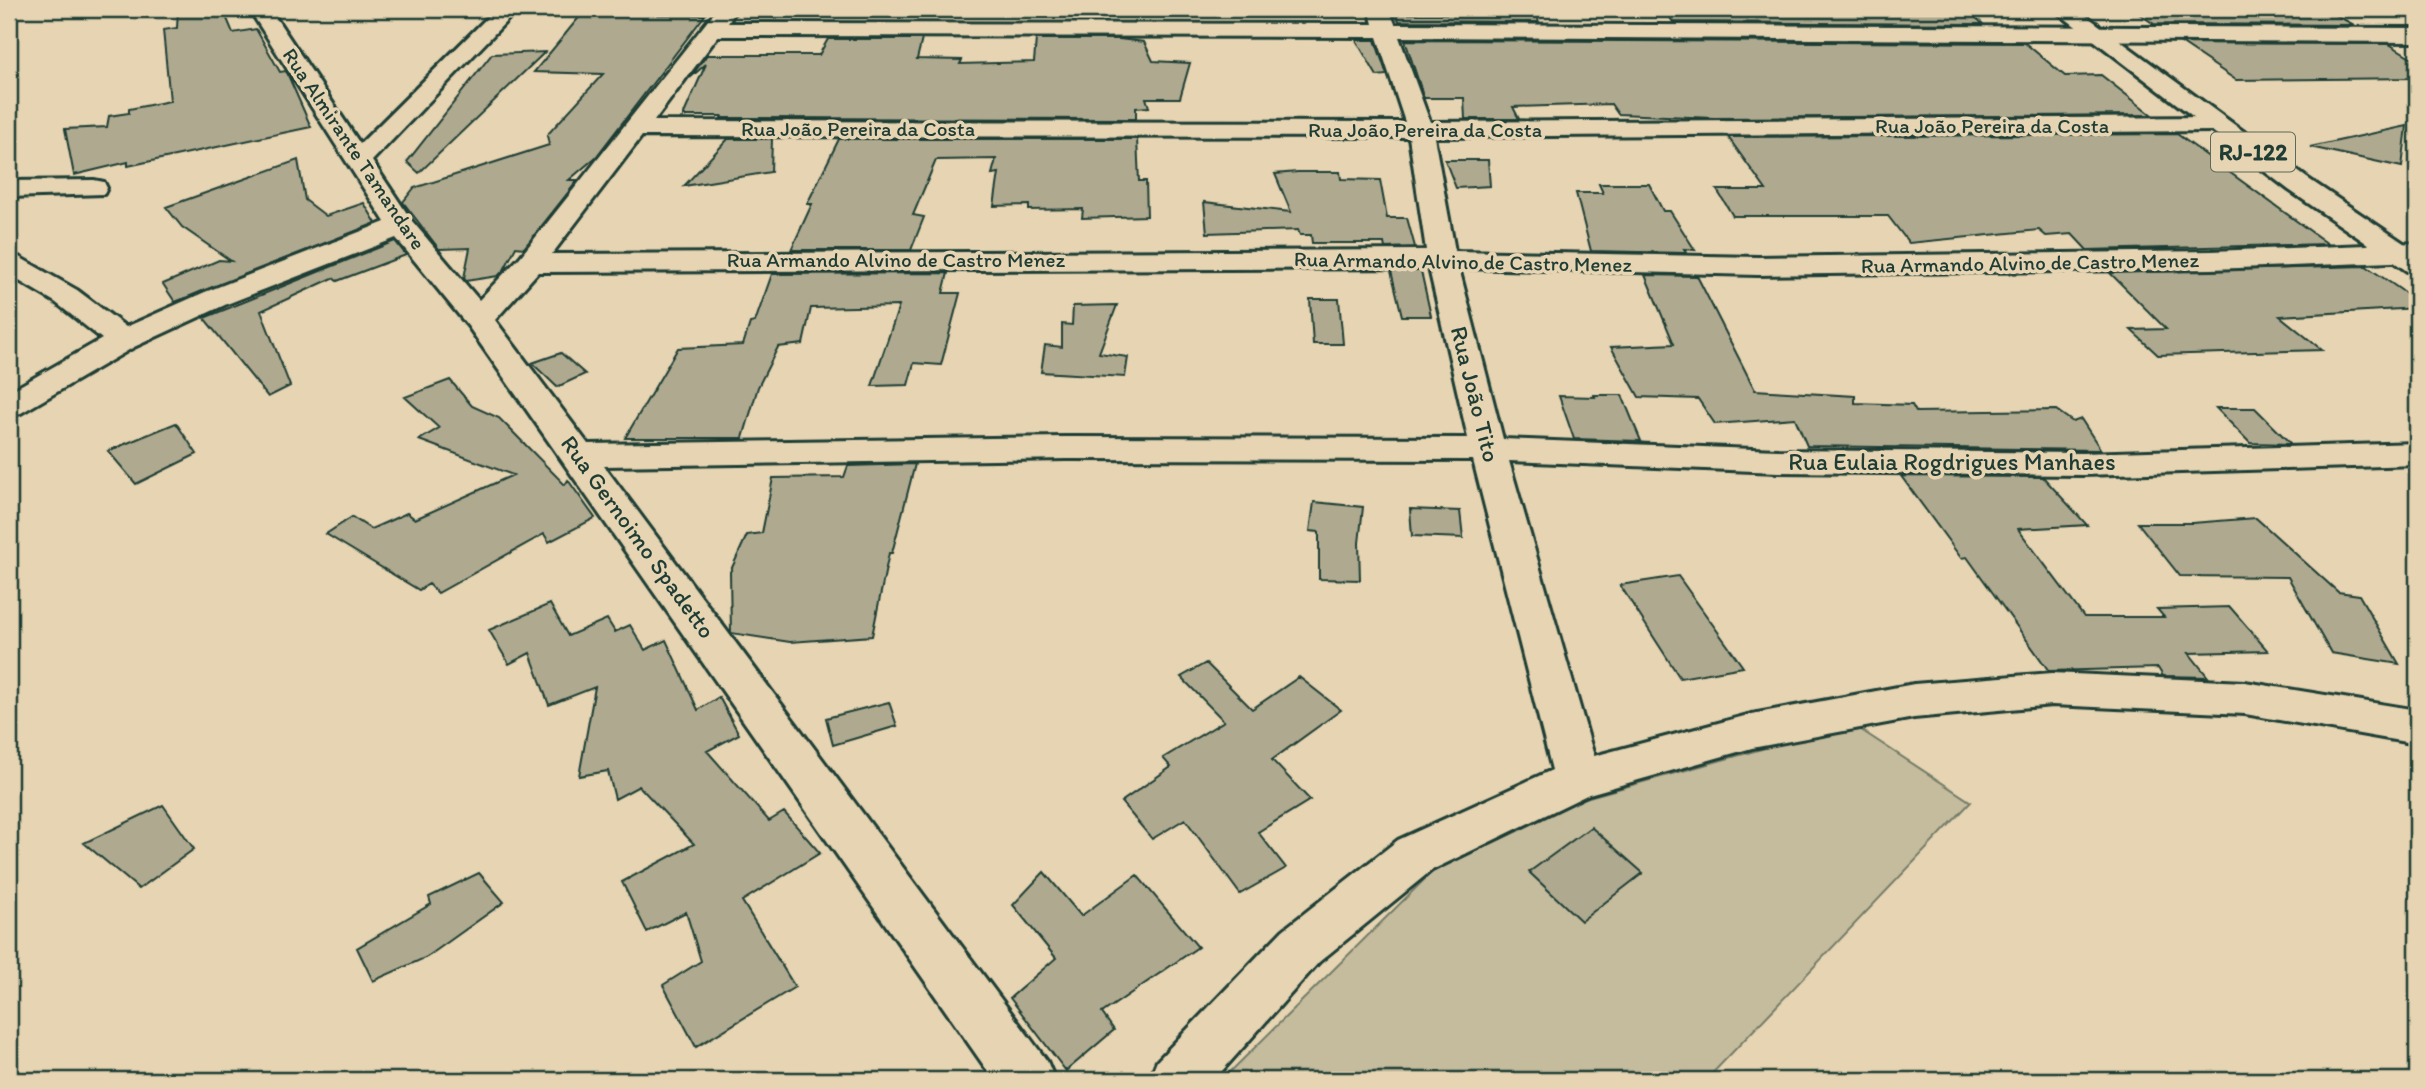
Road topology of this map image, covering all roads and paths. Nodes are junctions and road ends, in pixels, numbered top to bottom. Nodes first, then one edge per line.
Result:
1 (260, 9) edge
2 (508, 9) edge
3 (2064, 9) edge
4 (721, 19) edge
5 (1382, 19) edge
6 (2095, 20) edge
7 (2128, 32) junction
8 (2417, 35) edge
9 (2216, 124) junction
10 (634, 128) junction
11 (1420, 130) junction
12 (359, 159) junction
13 (94, 188) dead end
14 (9, 189) edge
15 (401, 226) junction
16 (2412, 251) edge
17 (1442, 259) junction
18 (9, 263) edge
19 (530, 263) junction
20 (479, 319) junction
21 (123, 340) junction
22 (9, 406) edge
23 (1488, 449) junction
24 (579, 454) junction
25 (2417, 454) edge
26 (2417, 727) edge
27 (1577, 779) junction
28 (1027, 1080) edge
29 (1177, 1080) edge

1 - 12 street, Rua Almirante Tamandare
2 - 12 street
3 - 6 street, RJ-122
4 - 5 street
4 - 10 street
5 - 6 street
5 - 11 street, Rua João Tito
6 - 7 street, RJ-122
6 - 9 street, RJ-122
7 - 8 street
7 - 16 street, RJ-122
9 - 11 street, Rua João Pereira da Costa
9 - 16 street, RJ-122
10 - 11 street, Rua João Pereira da Costa
10 - 19 street
11 - 17 street, Rua João Tito
12 - 15 street, Rua Almirante Tamandare
13 - 14 street
15 - 20 street, Rua Almirante Tamandare
15 - 21 street
16 - 17 street, Rua Armando Alvino de Castro Menez
17 - 19 street, Rua Armando Alvino de Castro Menez
17 - 23 street, Rua João Tito
18 - 21 street
19 - 20 street
20 - 24 street, Rua Gernoimo Spadetto
21 - 22 street
23 - 24 street, Rua Eulaia Rogdrigues Manhaes
23 - 25 street, Rua Eulaia Rogdrigues Manhaes
23 - 27 street, Rua João Tito
24 - 28 street, Rua Gernoimo Spadetto
26 - 27 street
27 - 29 street

